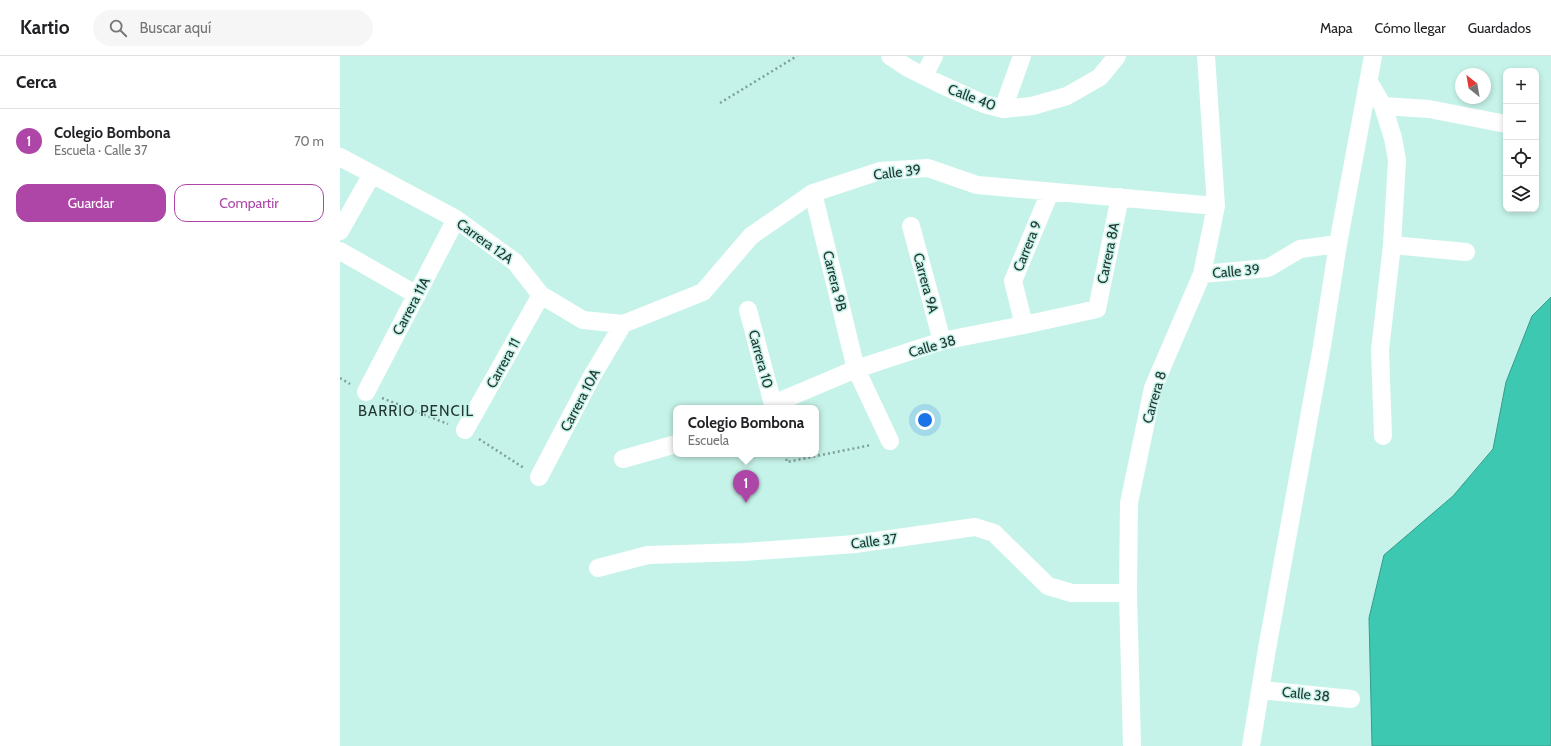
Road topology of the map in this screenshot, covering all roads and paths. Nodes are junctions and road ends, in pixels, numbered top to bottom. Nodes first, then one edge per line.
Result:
1 (797, 56) edge
2 (890, 56) edge
3 (934, 56) edge
4 (1022, 56) edge
5 (1117, 56) edge
6 (1206, 56) edge
7 (1373, 56) edge
8 (924, 76) junction
9 (1369, 82) junction
10 (720, 103) dead end
11 (1383, 106) junction
12 (1004, 108) junction
13 (1503, 123) edge
14 (340, 157) edge
15 (372, 174) junction
16 (1050, 192) junction
17 (813, 193) junction
18 (1120, 197) junction
19 (1216, 206) junction
20 (456, 219) junction
21 (910, 226) dead end
22 (340, 231) edge
23 (1338, 244) junction
24 (1392, 245) junction
25 (340, 251) edge
26 (1466, 252) dead end
27 (1202, 274) junction
28 (417, 295) junction
29 (541, 295) junction
30 (1097, 309) joint
31 (748, 310) dead end
32 (623, 324) junction
33 (1024, 325) junction
34 (942, 341) junction
35 (856, 369) junction
36 (340, 378) edge
37 (366, 392) junction
38 (773, 405) edge
39 (775, 405) edge
40 (465, 430) junction
41 (1383, 436) dead end
42 (890, 441) joint
43 (673, 445) edge
44 (819, 455) edge
45 (786, 457) edge
46 (812, 457) edge
47 (623, 459) dead end
48 (539, 477) joint
49 (598, 568) dead end
50 (1128, 593) junction
51 (1261, 690) junction
52 (1351, 699) dead end
53 (1132, 746) edge
54 (1251, 746) edge

1 - 10 path
2 - 8 street, Calle 40
3 - 8 street
4 - 12 street
5 - 12 street, Calle 40
6 - 19 street, Carrera 8
7 - 9 street
8 - 12 street, Calle 40
9 - 11 street
9 - 23 street
11 - 13 street
11 - 24 street
14 - 15 street, Carrera 12A
15 - 20 street, Carrera 12A
15 - 22 street
16 - 17 street, Calle 39
16 - 18 street, Calle 39
16 - 33 street, Carrera 9
17 - 32 street, Calle 39
17 - 35 street, Carrera 9B
18 - 19 street, Calle 39
18 - 30 street, Carrera 8A
19 - 27 street, Carrera 8
20 - 28 street, Carrera 11A
20 - 29 street, Carrera 12A
21 - 34 street, Carrera 9A
23 - 27 street, Calle 39
23 - 51 street
24 - 26 street
24 - 41 street
25 - 28 street
27 - 50 street, Carrera 8
28 - 37 street, Carrera 11A
29 - 32 street, Carrera 12A
29 - 40 street, Carrera 11
30 - 33 street, Calle 38
31 - 38 street, Carrera 10
32 - 48 street, Carrera 10A
33 - 34 street, Calle 38
34 - 35 street, Calle 38
35 - 39 street, Calle 38
35 - 42 street, Carrera 9B
36 - 37 path
37 - 40 path
40 - 48 path
42 - 44 path
43 - 47 street
45 - 46 path
49 - 50 street, Calle 37
50 - 53 street, Carrera 8
51 - 52 street, Calle 38
51 - 54 street

